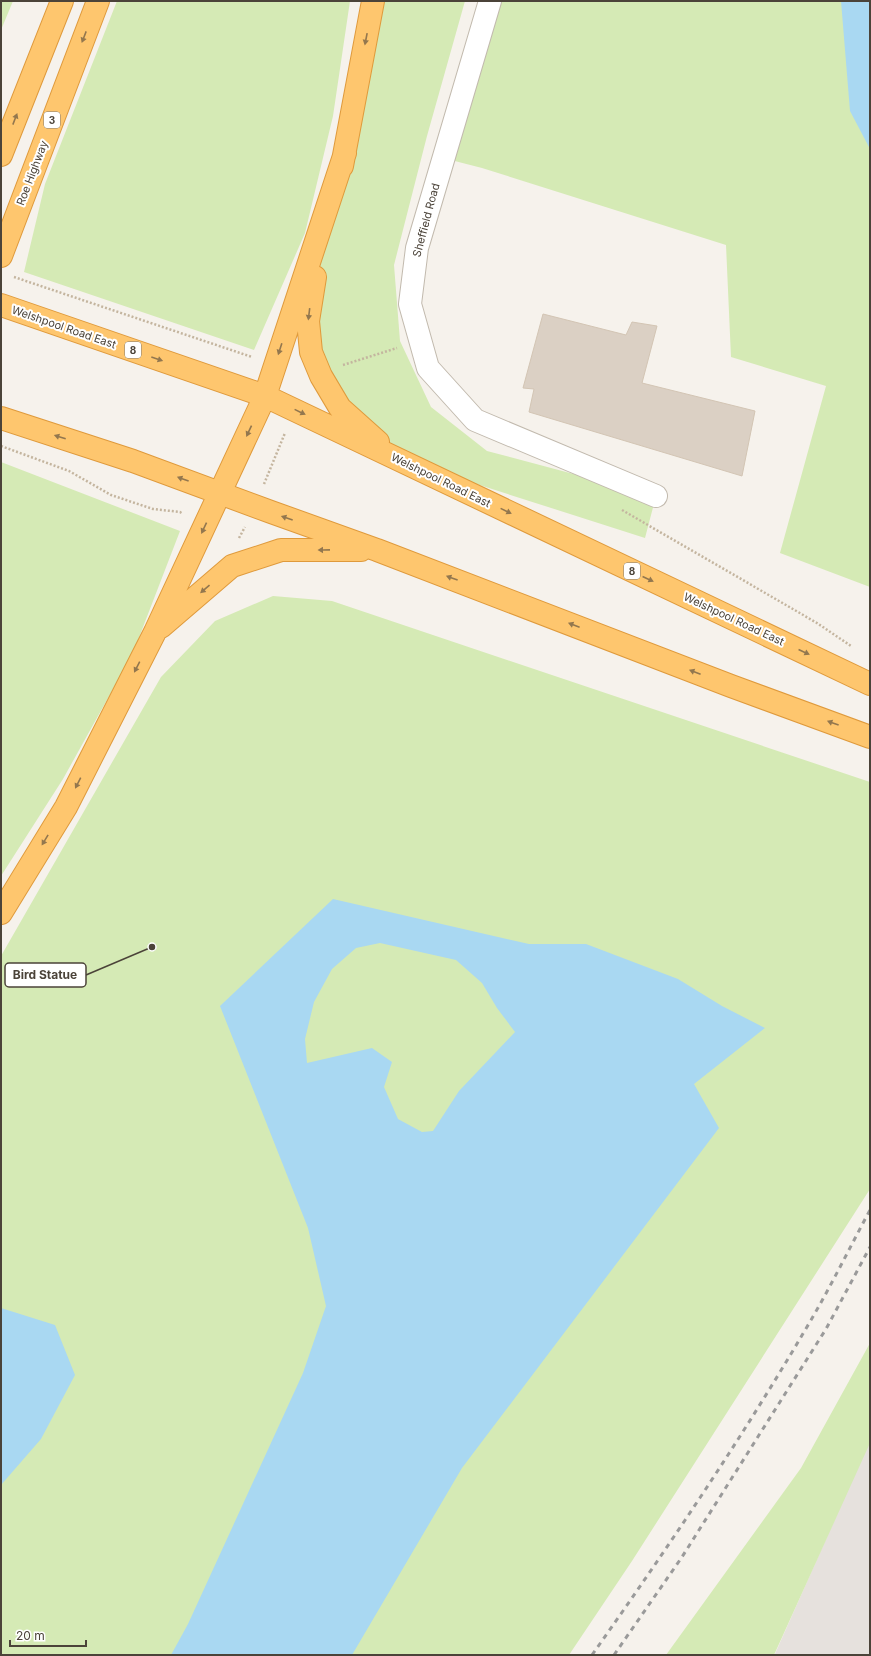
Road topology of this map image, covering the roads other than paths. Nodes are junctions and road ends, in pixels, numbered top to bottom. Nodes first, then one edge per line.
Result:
1 (62, 1) edge
2 (98, 1) edge
3 (374, 1) edge
4 (490, 1) edge
5 (345, 153) junction
6 (1, 156) edge
7 (5, 257) edge
8 (1, 305) edge
9 (265, 396) junction
10 (1, 418) edge
11 (395, 458) junction
12 (220, 492) junction
13 (656, 496) dead end
14 (377, 550) junction
15 (155, 632) junction
16 (870, 684) edge
17 (870, 737) edge
18 (1, 914) edge

6 -> 1 highway
2 -> 7 highway, Roe Highway / 3
3 -> 5 highway
4 - 13 lane, Sheffield Road
5 -> 9 highway
5 -> 11 highway
8 -> 9 highway, Welshpool Road East / 8
9 -> 11 highway, Welshpool Road East / 8
9 -> 12 highway
12 -> 10 highway
11 -> 16 highway, Welshpool Road East / 8
14 -> 12 highway
12 -> 15 highway
14 -> 15 highway
17 -> 14 highway
15 -> 18 highway

